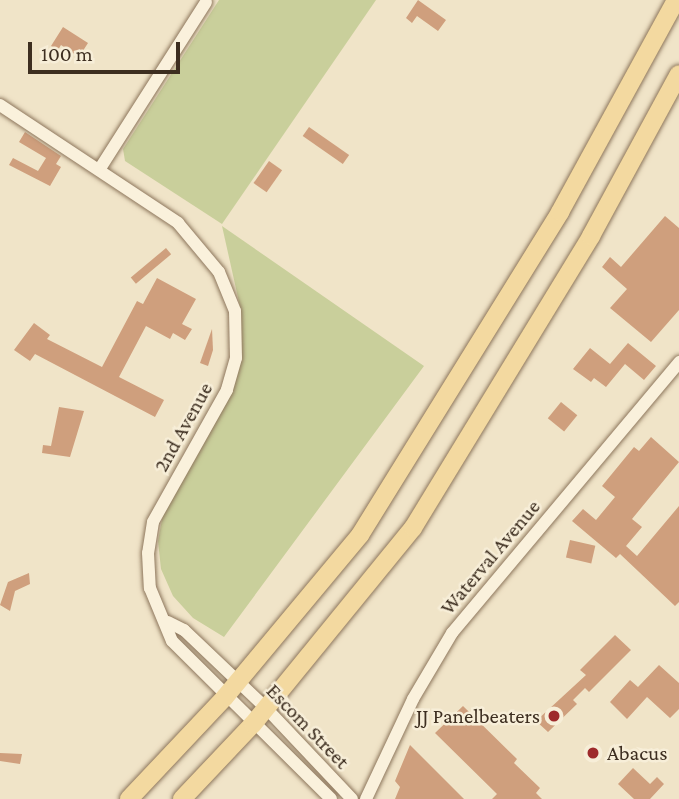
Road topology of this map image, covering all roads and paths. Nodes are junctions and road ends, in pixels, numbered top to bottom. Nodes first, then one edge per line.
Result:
1 (676, 0) edge
2 (206, 2) dead end
3 (679, 74) edge
4 (0, 105) edge
5 (99, 170) junction
6 (679, 362) edge
7 (168, 622) junction
8 (236, 681) junction
9 (225, 696) junction
10 (267, 708) junction
11 (253, 724) junction
12 (129, 799) edge
13 (182, 799) edge
14 (331, 799) edge
15 (352, 799) edge
16 (366, 799) edge

1 - 8 main road
2 - 5 street
3 - 10 main road
4 - 5 street, 2nd Avenue
5 - 7 street, 2nd Avenue
6 - 16 street, Waterval Avenue
7 - 8 street, 2nd Avenue
7 - 9 street, 2nd Avenue
8 - 9 main road
8 - 10 street, Escom Street
9 - 11 street, Escom Street
9 - 12 main road
10 - 11 main road
10 - 15 street, Escom Street
11 - 13 main road
11 - 14 street, Escom Street

